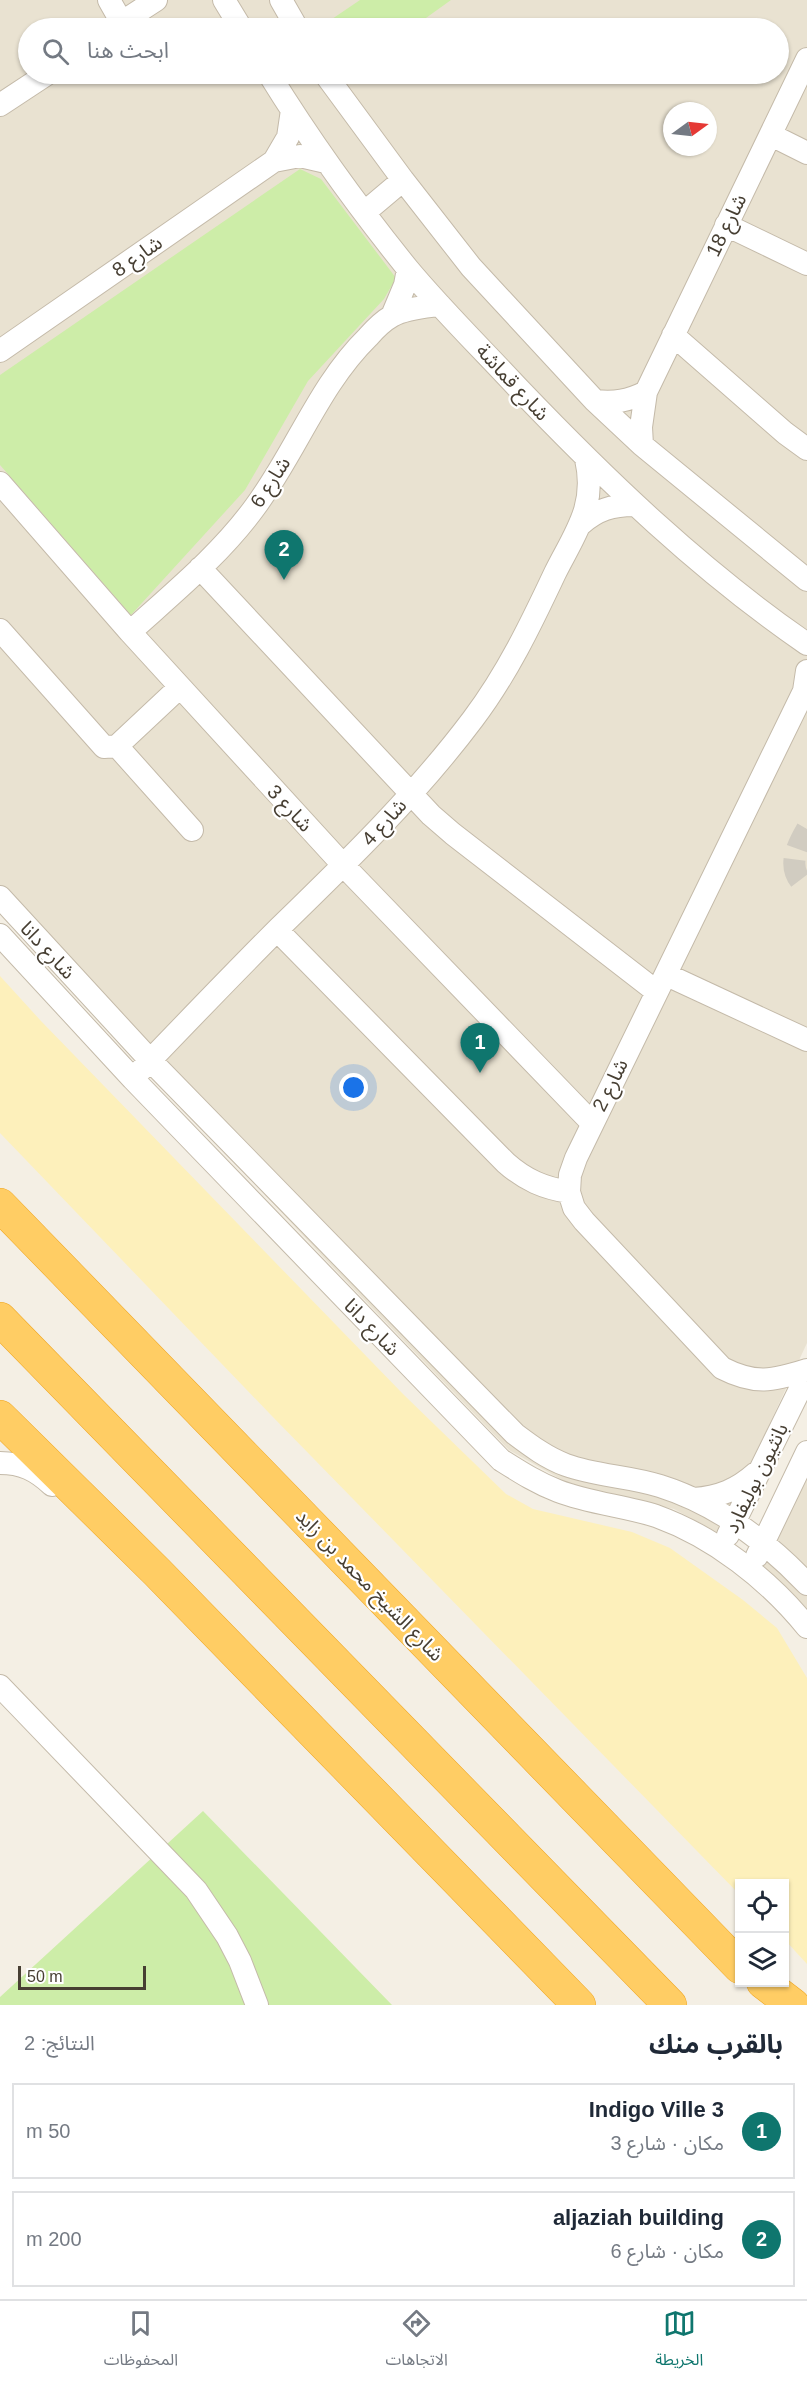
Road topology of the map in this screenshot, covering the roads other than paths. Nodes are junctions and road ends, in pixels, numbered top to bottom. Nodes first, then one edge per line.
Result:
1 (109, 0) edge
2 (156, 0) edge
3 (224, 0) edge
4 (281, 0) edge
5 (115, 18) edge
6 (129, 18) edge
7 (235, 18) edge
8 (291, 18) edge
9 (807, 58) edge
10 (32, 84) edge
11 (275, 84) edge
12 (332, 84) edge
13 (0, 105) edge
14 (292, 110) junction
15 (771, 135) junction
16 (807, 153) edge
17 (274, 160) junction
18 (326, 162) junction
19 (403, 180) junction
20 (365, 212) junction
21 (726, 225) junction
22 (807, 264) edge
23 (408, 269) junction
24 (440, 305) junction
25 (392, 316) junction
26 (673, 335) junction
27 (0, 351) edge
28 (646, 392) junction
29 (595, 401) junction
30 (642, 445) junction
31 (807, 449) edge
32 (586, 459) junction
33 (0, 483) edge
34 (634, 505) junction
35 (581, 524) junction
36 (200, 568) junction
37 (807, 580) edge
38 (0, 630) edge
39 (130, 632) junction
40 (804, 642) edge
41 (807, 663) edge
42 (806, 684) edge
43 (180, 687) junction
44 (117, 746) junction
45 (410, 793) junction
46 (192, 830) dead end
47 (344, 866) junction
48 (0, 897) edge
49 (277, 930) junction
50 (0, 935) edge
51 (662, 983) junction
52 (807, 1040) edge
53 (150, 1060) junction
54 (133, 1079) junction
55 (592, 1123) junction
56 (569, 1192) junction
57 (0, 1204) edge
58 (0, 1319) edge
59 (807, 1370) edge
60 (807, 1375) edge
61 (0, 1397) edge
62 (0, 1417) edge
63 (807, 1452) edge
64 (0, 1463) edge
65 (759, 1470) junction
66 (694, 1499) junction
67 (734, 1522) junction
68 (114, 1529) junction
69 (764, 1543) junction
70 (721, 1549) junction
71 (750, 1571) junction
72 (157, 1572) junction
73 (807, 1584) edge
74 (807, 1626) edge
75 (0, 1686) edge
76 (735, 1962) edge
77 (758, 1987) edge
78 (768, 1987) edge
79 (257, 2005) edge
80 (579, 2005) edge
81 (670, 2005) edge
82 (775, 2005) edge
83 (793, 2005) edge

1 - 5 street
2 - 6 street
3 - 7 street
4 - 8 street
9 - 15 street, شارع 18
10 - 13 street
11 - 14 street, شارع قماشة
12 - 19 street
14 - 17 street, شارع 8
14 - 18 street, شارع قماشة
15 - 16 street
15 - 21 street, شارع 18
17 - 18 street, شارع 8
17 - 27 street, شارع 8
18 - 20 street, شارع قماشة
19 - 20 street
19 - 29 street
20 - 23 street, شارع قماشة
21 - 22 street
21 - 26 street, شارع 18
23 - 24 street, شارع قماشة
23 - 25 street, شارع 6
24 - 25 street, شارع 6
24 - 32 street, شارع قماشة
25 - 36 street, شارع 6
26 - 28 street, شارع 18
26 - 31 street
28 - 29 street
28 - 30 street, شارع 18
29 - 30 street
30 - 37 street
32 - 34 street, شارع قماشة
32 - 35 street, شارع 4
33 - 39 street, شارع 3
34 - 35 street
34 - 40 street, شارع قماشة
35 - 45 street, شارع 4
36 - 39 street, شارع 6
36 - 45 street
38 - 44 street
39 - 43 street, شارع 3
40 - 41 street
42 - 51 street, شارع 2
43 - 44 street
43 - 47 street, شارع 3
44 - 46 street
45 - 47 street, شارع 4
45 - 51 street
47 - 49 street, شارع 4
47 - 55 street, شارع 3
48 - 53 street, شارع دانا
49 - 53 street, شارع 4
49 - 56 street
50 - 54 street, شارع دانا
51 - 52 street
51 - 55 street, شارع 2
53 - 54 street, شارع 4
53 - 66 street, شارع دانا
54 - 70 street, شارع دانا
55 - 56 street, شارع 2
56 - 59 street
57 - 76 highway, شارع الشيخ محمد بن زايد
58 - 81 highway
60 - 65 street, بانثيون بوليفارد
61 - 68 highway
62 - 68 highway
63 - 69 street, بانثيون بوليفارد
64 - 72 street
65 - 66 street
65 - 67 street, بانثيون بوليفارد
66 - 67 street, شارع دانا
67 - 69 street, شارع دانا
67 - 70 street, بانثيون بوليفارد
68 - 72 highway
69 - 71 street, بانثيون بوليفارد
69 - 73 street, شارع دانا
70 - 71 street, شارع دانا
71 - 74 street, شارع دانا
72 - 80 highway
75 - 79 street
77 - 82 highway, شارع الشيخ محمد بن زايد
78 - 83 highway

